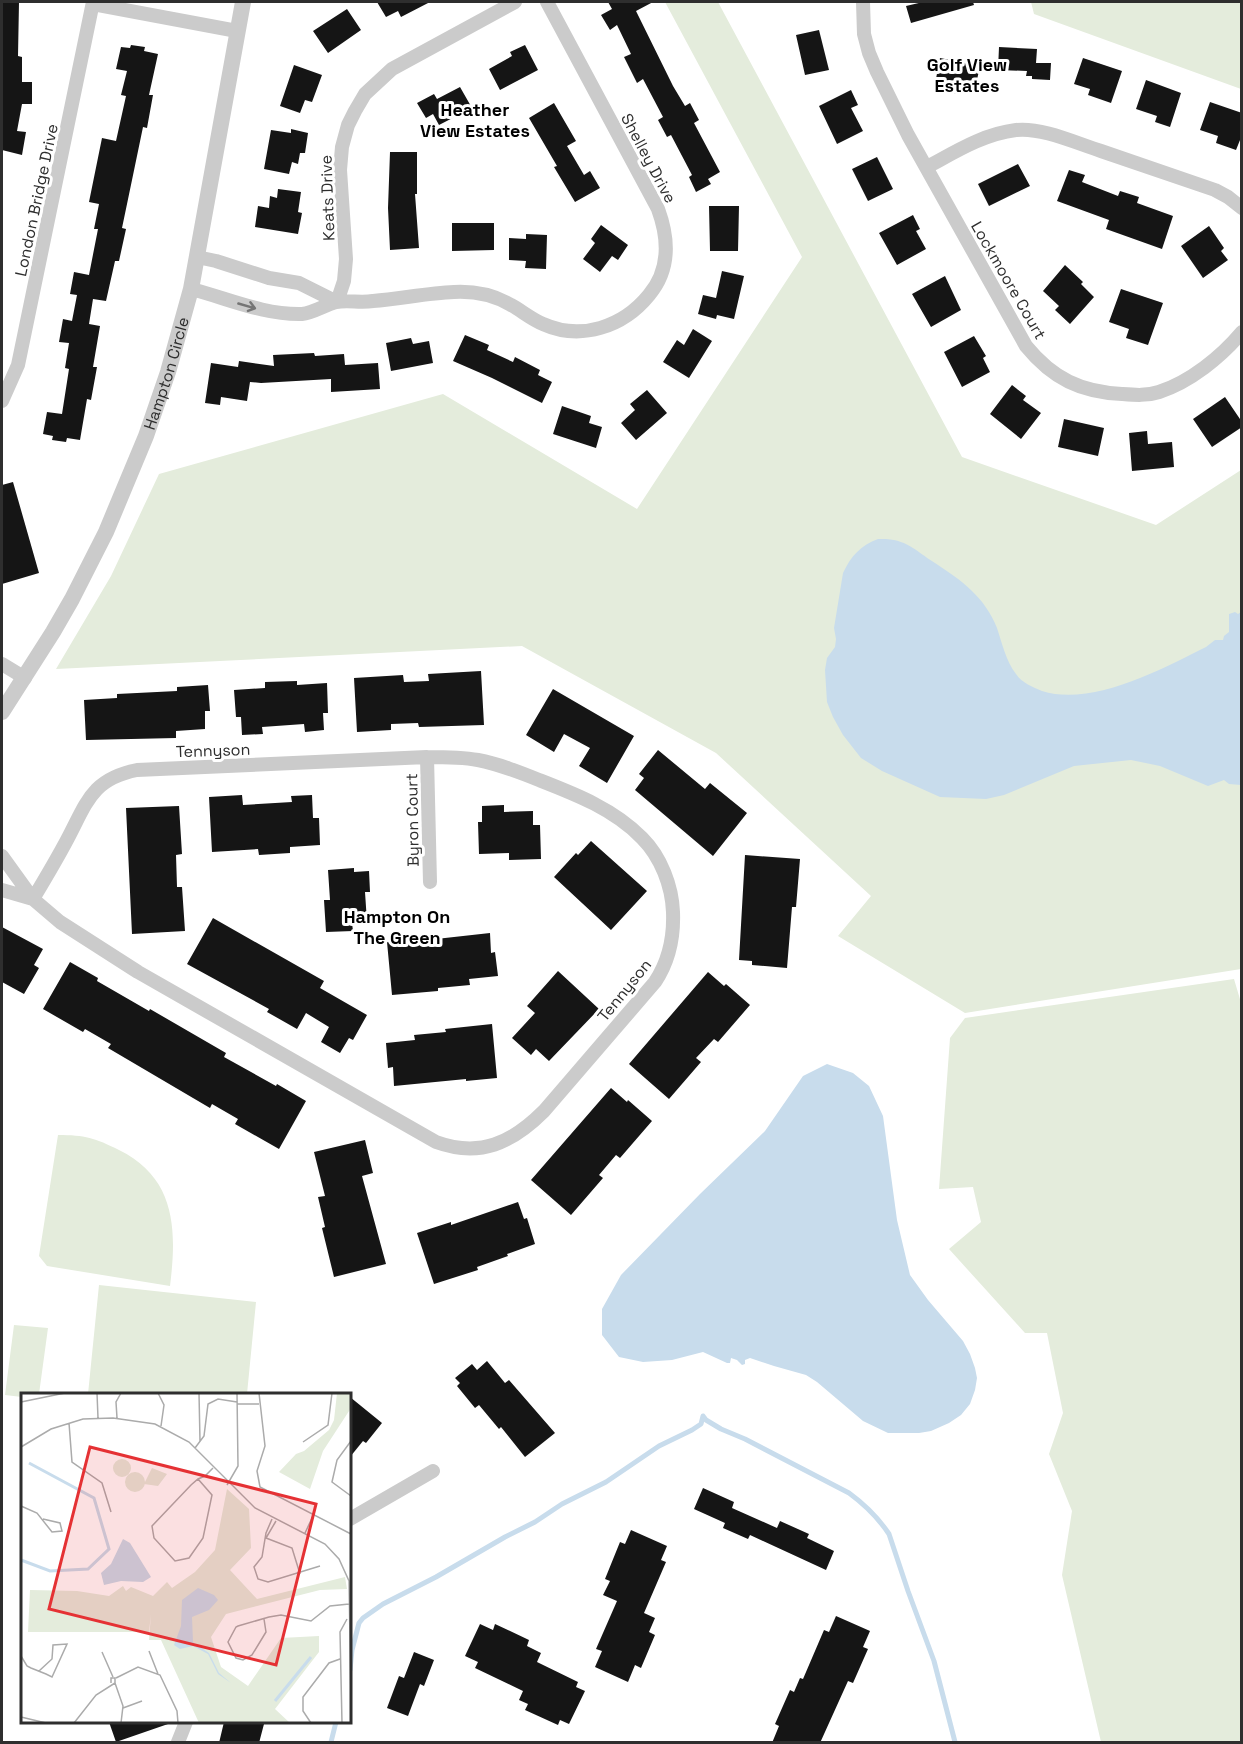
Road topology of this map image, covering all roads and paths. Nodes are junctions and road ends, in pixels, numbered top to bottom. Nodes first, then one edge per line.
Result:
1 (243, 2) edge
2 (515, 2) edge
3 (547, 2) edge
4 (863, 2) edge
5 (93, 3) edge
6 (237, 31) junction
7 (927, 167) junction
8 (1242, 208) edge
9 (197, 257) junction
10 (191, 289) junction
11 (338, 302) junction
12 (1242, 332) edge
13 (2, 401) edge
14 (2, 664) edge
15 (25, 678) junction
16 (2, 712) edge
17 (427, 757) junction
18 (2, 856) edge
19 (430, 882) dead end
20 (2, 890) edge
21 (33, 899) junction
22 (433, 1471) dead end
23 (351, 1518) edge
24 (186, 1723) edge
25 (178, 1743) edge

1 - 6 street, Hampton Circle
2 - 11 street, Keats Drive
3 - 11 street, Shelley Drive
4 - 7 street, Lockmoore Court
5 - 6 street
5 - 13 street, London Bridge Drive
6 - 9 street, Hampton Circle
7 - 8 street
7 - 12 street, Lockmoore Court
9 - 10 street, Hampton Circle
9 - 11 street, Shelley Drive
10 -> 11 street, Shelley Drive
10 - 15 street, Hampton Circle
14 - 15 street
15 - 16 street, Hampton Circle
17 - 19 street, Byron Court
17 - 21 street, Tennyson
17 - 21 street, Tennyson
18 - 21 street, Tennyson
20 - 21 street, Tennyson
22 - 23 street
24 - 25 street

